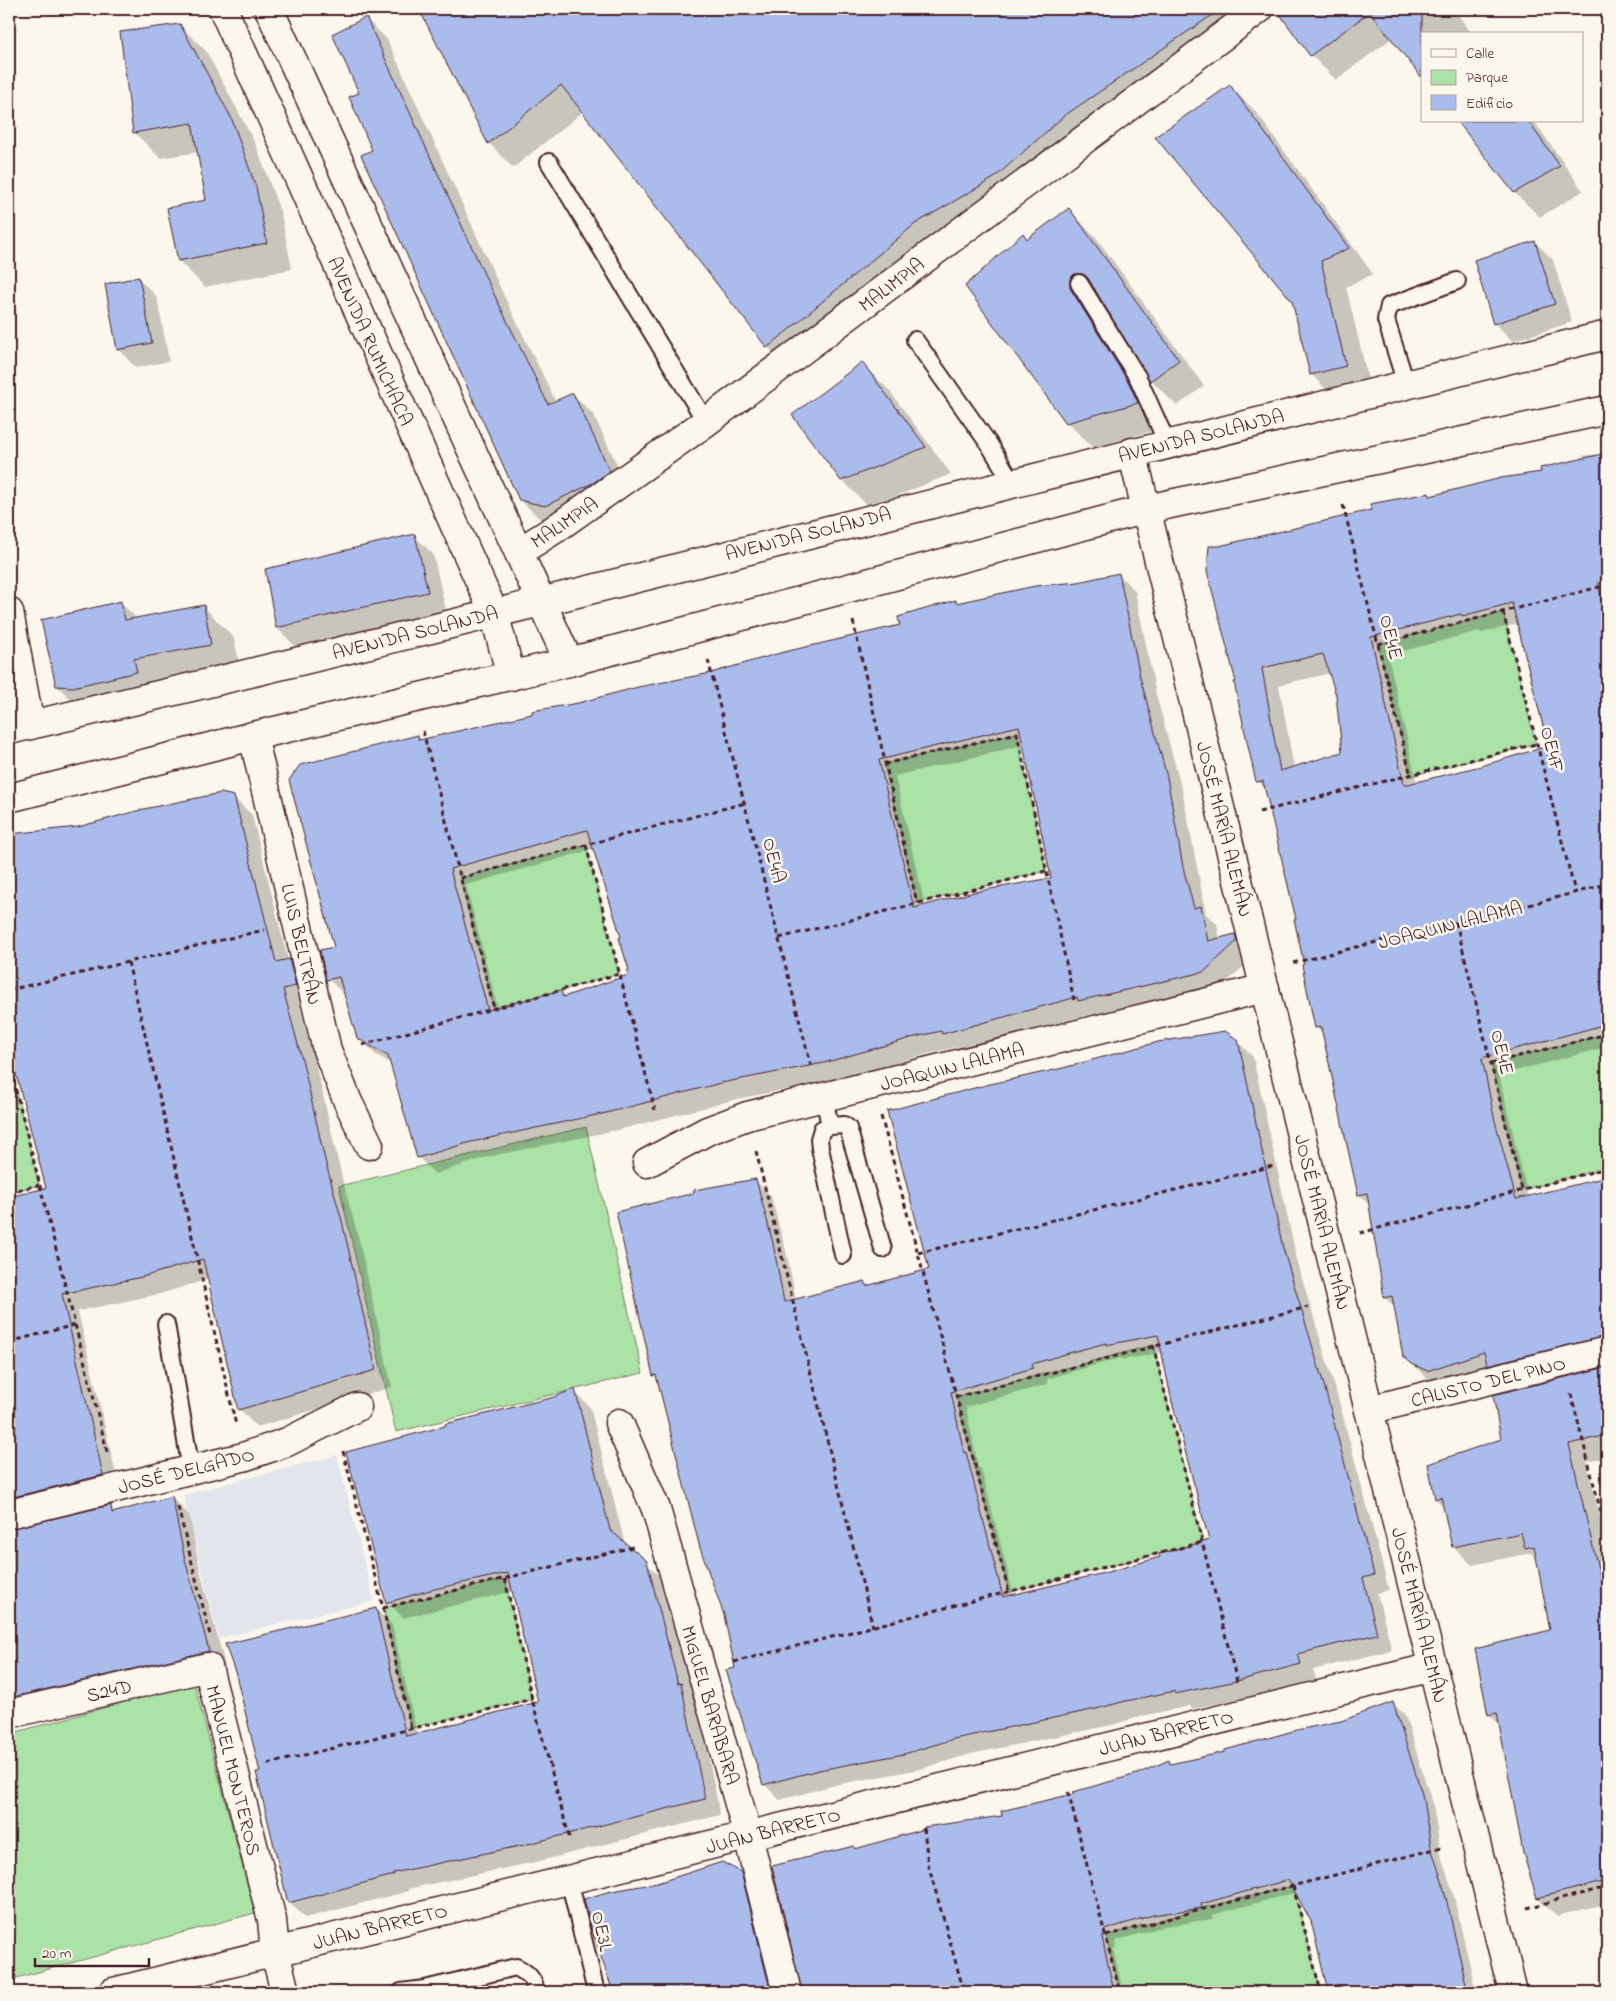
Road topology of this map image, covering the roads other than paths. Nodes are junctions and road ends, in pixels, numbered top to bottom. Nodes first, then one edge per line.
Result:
1 (222, 9) edge
2 (269, 9) edge
3 (1259, 9) edge
4 (549, 162) dead end
5 (1457, 281) dead end
6 (1079, 283) dead end
7 (1607, 335) edge
8 (915, 340) dead end
9 (1406, 384) junction
10 (1607, 410) edge
11 (706, 422) junction
12 (1167, 443) junction
13 (1132, 452) junction
14 (1012, 482) junction
15 (1146, 510) junction
16 (519, 552) junction
17 (541, 601) junction
18 (9, 612) edge
19 (494, 613) junction
20 (570, 662) junction
21 (511, 676) junction
22 (20, 728) edge
23 (253, 736) junction
24 (9, 798) edge
25 (1265, 988) junction
26 (824, 1097) junction
27 (830, 1126) junction
28 (370, 1145) dead end
29 (647, 1163) dead end
30 (883, 1249) dead end
31 (842, 1256) dead end
32 (166, 1324) dead end
33 (1607, 1351) edge
34 (357, 1406) dead end
35 (1369, 1410) junction
36 (619, 1423) dead end
37 (191, 1470) junction
38 (9, 1514) edge
39 (208, 1667) joint
40 (1433, 1667) junction
41 (9, 1714) edge
42 (748, 1836) junction
43 (563, 1881) junction
44 (276, 1952) junction
45 (425, 1991) edge
46 (113, 1992) edge
47 (285, 1992) edge
48 (401, 1992) edge
49 (536, 1992) edge
50 (596, 1992) edge
51 (787, 1992) edge
52 (1513, 1992) edge

1 - 19 street, AVENIDA RUMICHACA
2 - 16 street
3 - 11 street, MALIMPIA
4 - 11 lane
5 - 9 lane
6 - 12 lane
7 - 9 street, AVENIDA SOLANDA
8 - 14 lane
9 - 12 street, AVENIDA SOLANDA
10 - 15 street
11 - 16 street, MALIMPIA
12 - 13 street, AVENIDA SOLANDA
13 - 14 street, AVENIDA SOLANDA
13 - 15 street, JOSÉ MARÍA ALEMÁN
14 - 17 street, AVENIDA SOLANDA
15 - 20 street
15 - 25 street, JOSÉ MARÍA ALEMÁN
16 - 17 street
17 - 19 street, AVENIDA SOLANDA
17 - 20 street
18 - 22 street
19 - 21 street, AVENIDA RUMICHACA
19 - 22 street, AVENIDA SOLANDA
20 - 21 street
21 - 23 street
23 - 24 street
23 - 28 street, LUIS BELTRÁN
25 - 26 street, JOAQUIN LALAMA
25 - 35 street, JOSÉ MARÍA ALEMÁN
26 - 27 lane
26 - 29 street, JOAQUIN LALAMA
27 - 30 lane
27 - 31 lane
32 - 37 lane
33 - 35 street, CALISTO DEL PINO
34 - 37 street, JOSÉ DELGADO
35 - 40 street, JOSÉ MARÍA ALEMÁN
36 - 42 street, MIGUEL BARABARA
37 - 38 street, JOSÉ DELGADO
39 - 41 street, S24D
39 - 44 street, MANUEL MONTEROS
40 - 42 street, JUAN BARRETO
40 - 52 street, JOSÉ MARÍA ALEMÁN
42 - 43 street, JUAN BARRETO
42 - 51 street, MIGUEL BARABARA
43 - 44 street, JUAN BARRETO
43 - 50 lane, OE3L
44 - 46 street, JUAN BARRETO
44 - 47 street, MANUEL MONTEROS
45 - 48 lane
45 - 49 lane

